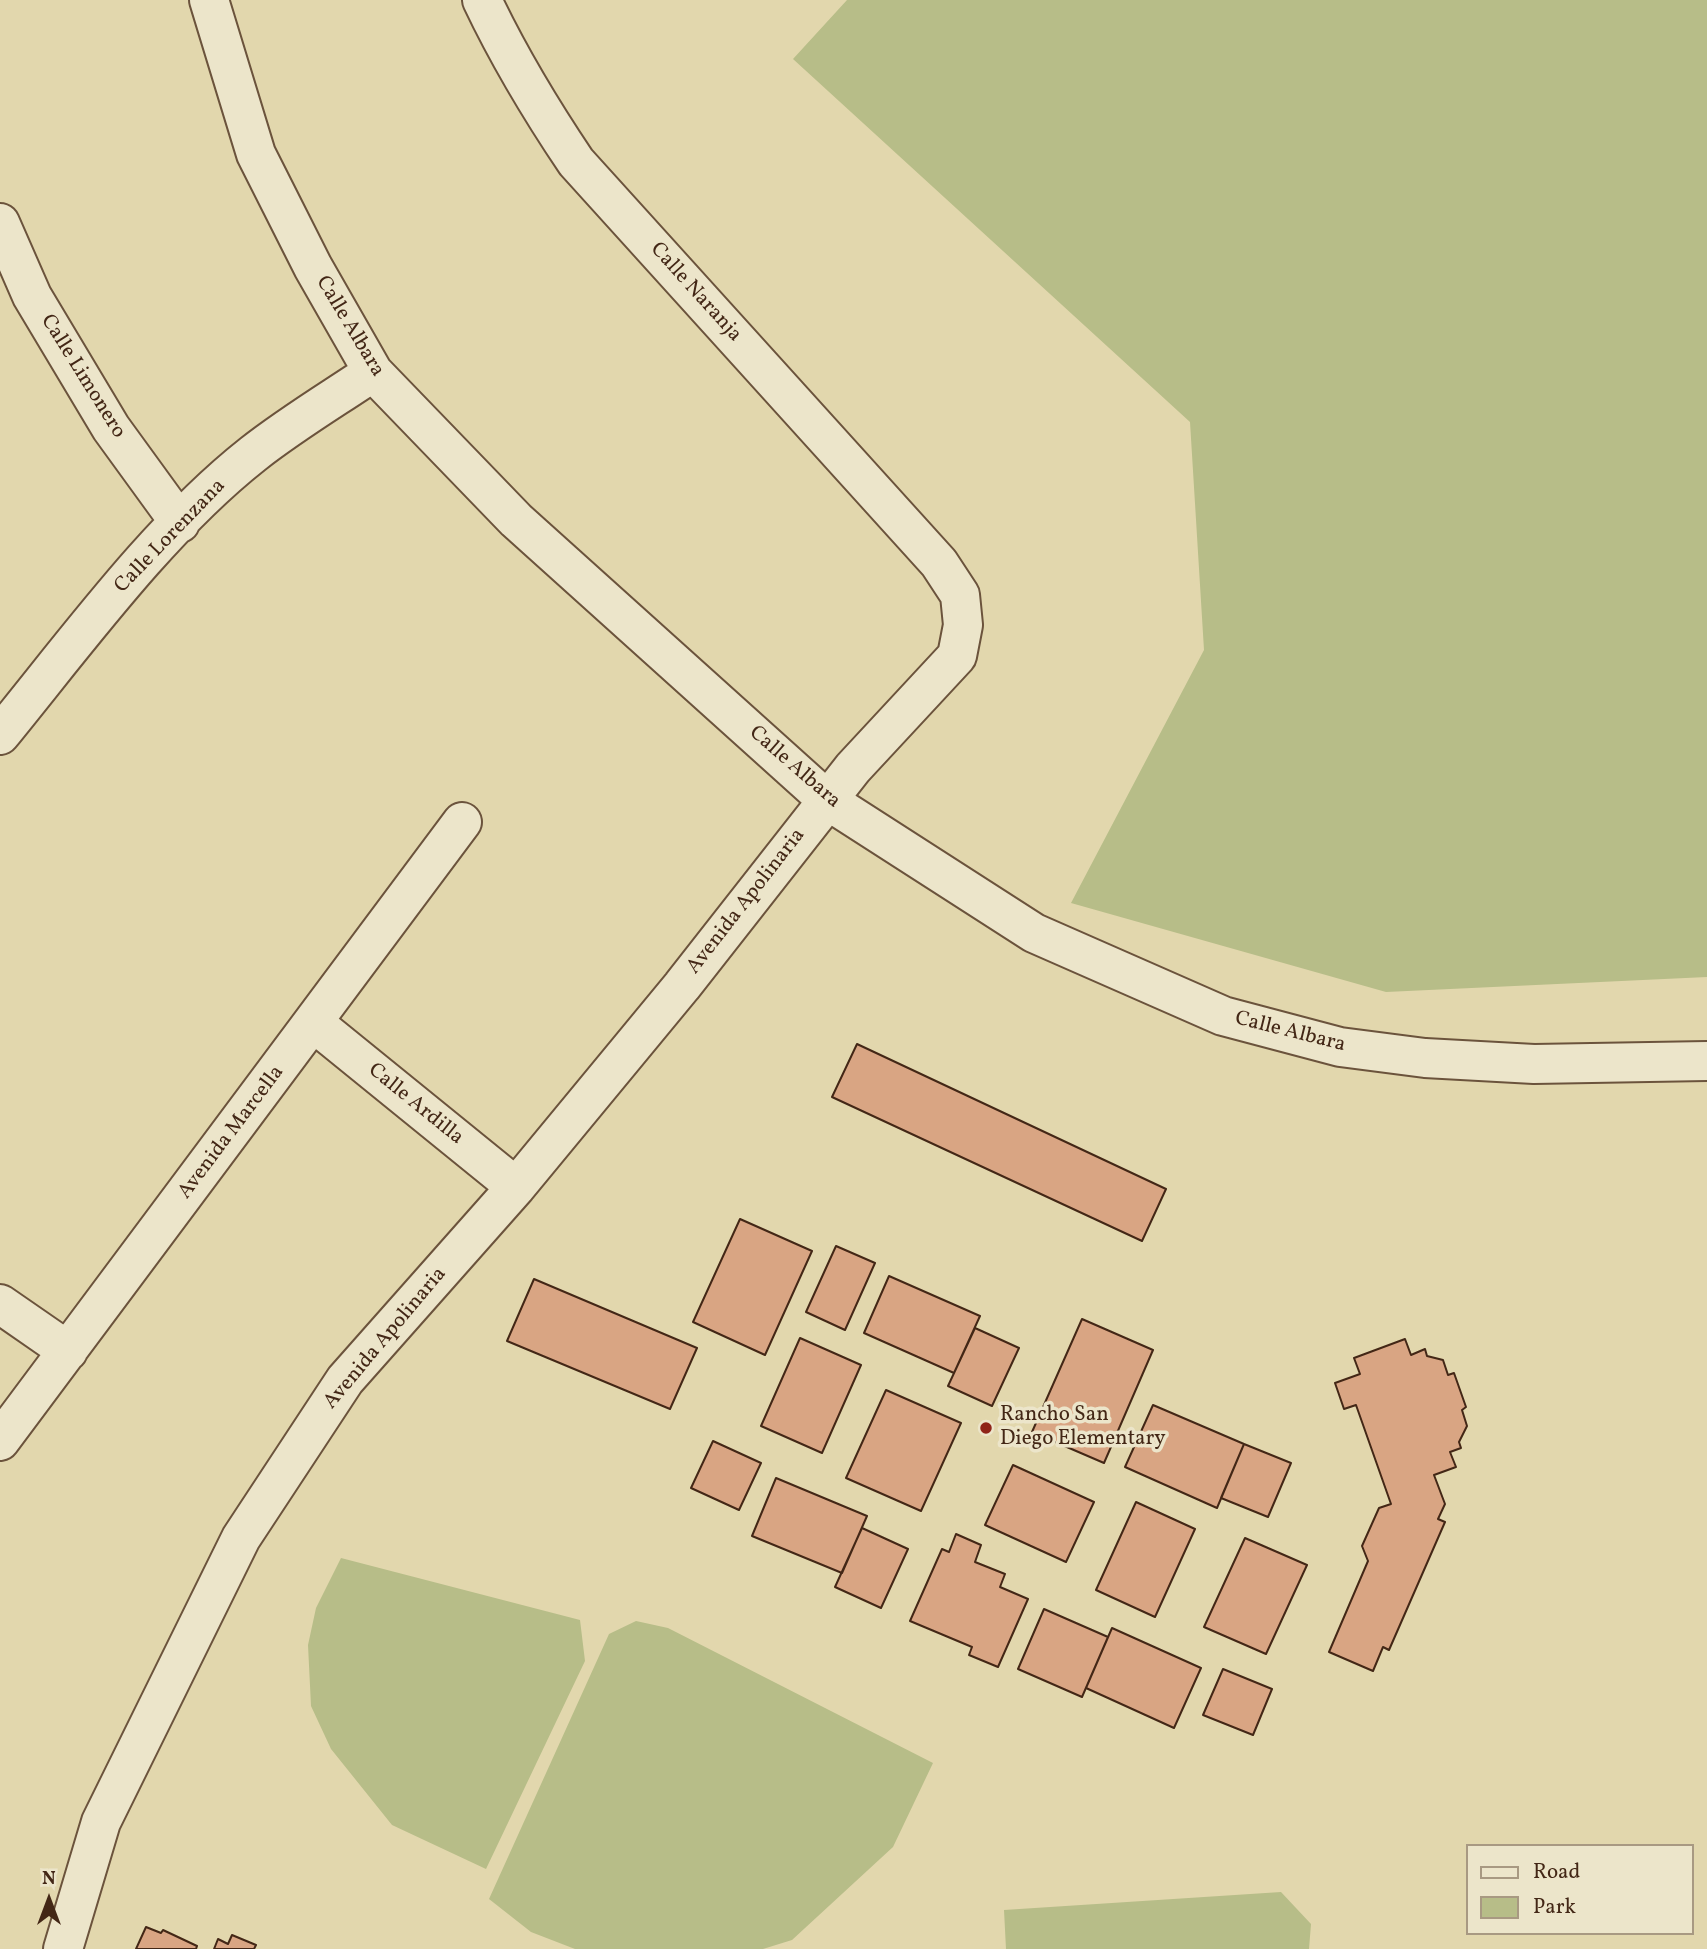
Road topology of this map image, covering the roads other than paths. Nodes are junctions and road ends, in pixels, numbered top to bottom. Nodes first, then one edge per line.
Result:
1 (209, 0) edge
2 (482, 0) edge
3 (0, 223) edge
4 (373, 372) junction
5 (180, 523) junction
6 (0, 735) edge
7 (827, 800) junction
8 (462, 822) dead end
9 (314, 1023) junction
10 (1707, 1061) edge
11 (516, 1187) junction
12 (0, 1304) edge
13 (68, 1351) junction
14 (0, 1441) edge
15 (63, 1949) edge

1 - 4 street, Calle Albara
2 - 7 street, Calle Naranja
3 - 5 street, Calle Limonero
4 - 5 street, Calle Lorenzana
4 - 7 street, Calle Albara
5 - 6 street, Calle Lorenzana
7 - 10 street, Calle Albara
7 - 11 street, Avenida Apolinaria
8 - 9 street, Avenida Marcella
9 - 11 street, Calle Ardilla
9 - 13 street, Avenida Marcella
11 - 15 street, Avenida Apolinaria
12 - 13 street
13 - 14 street, Avenida Marcella

